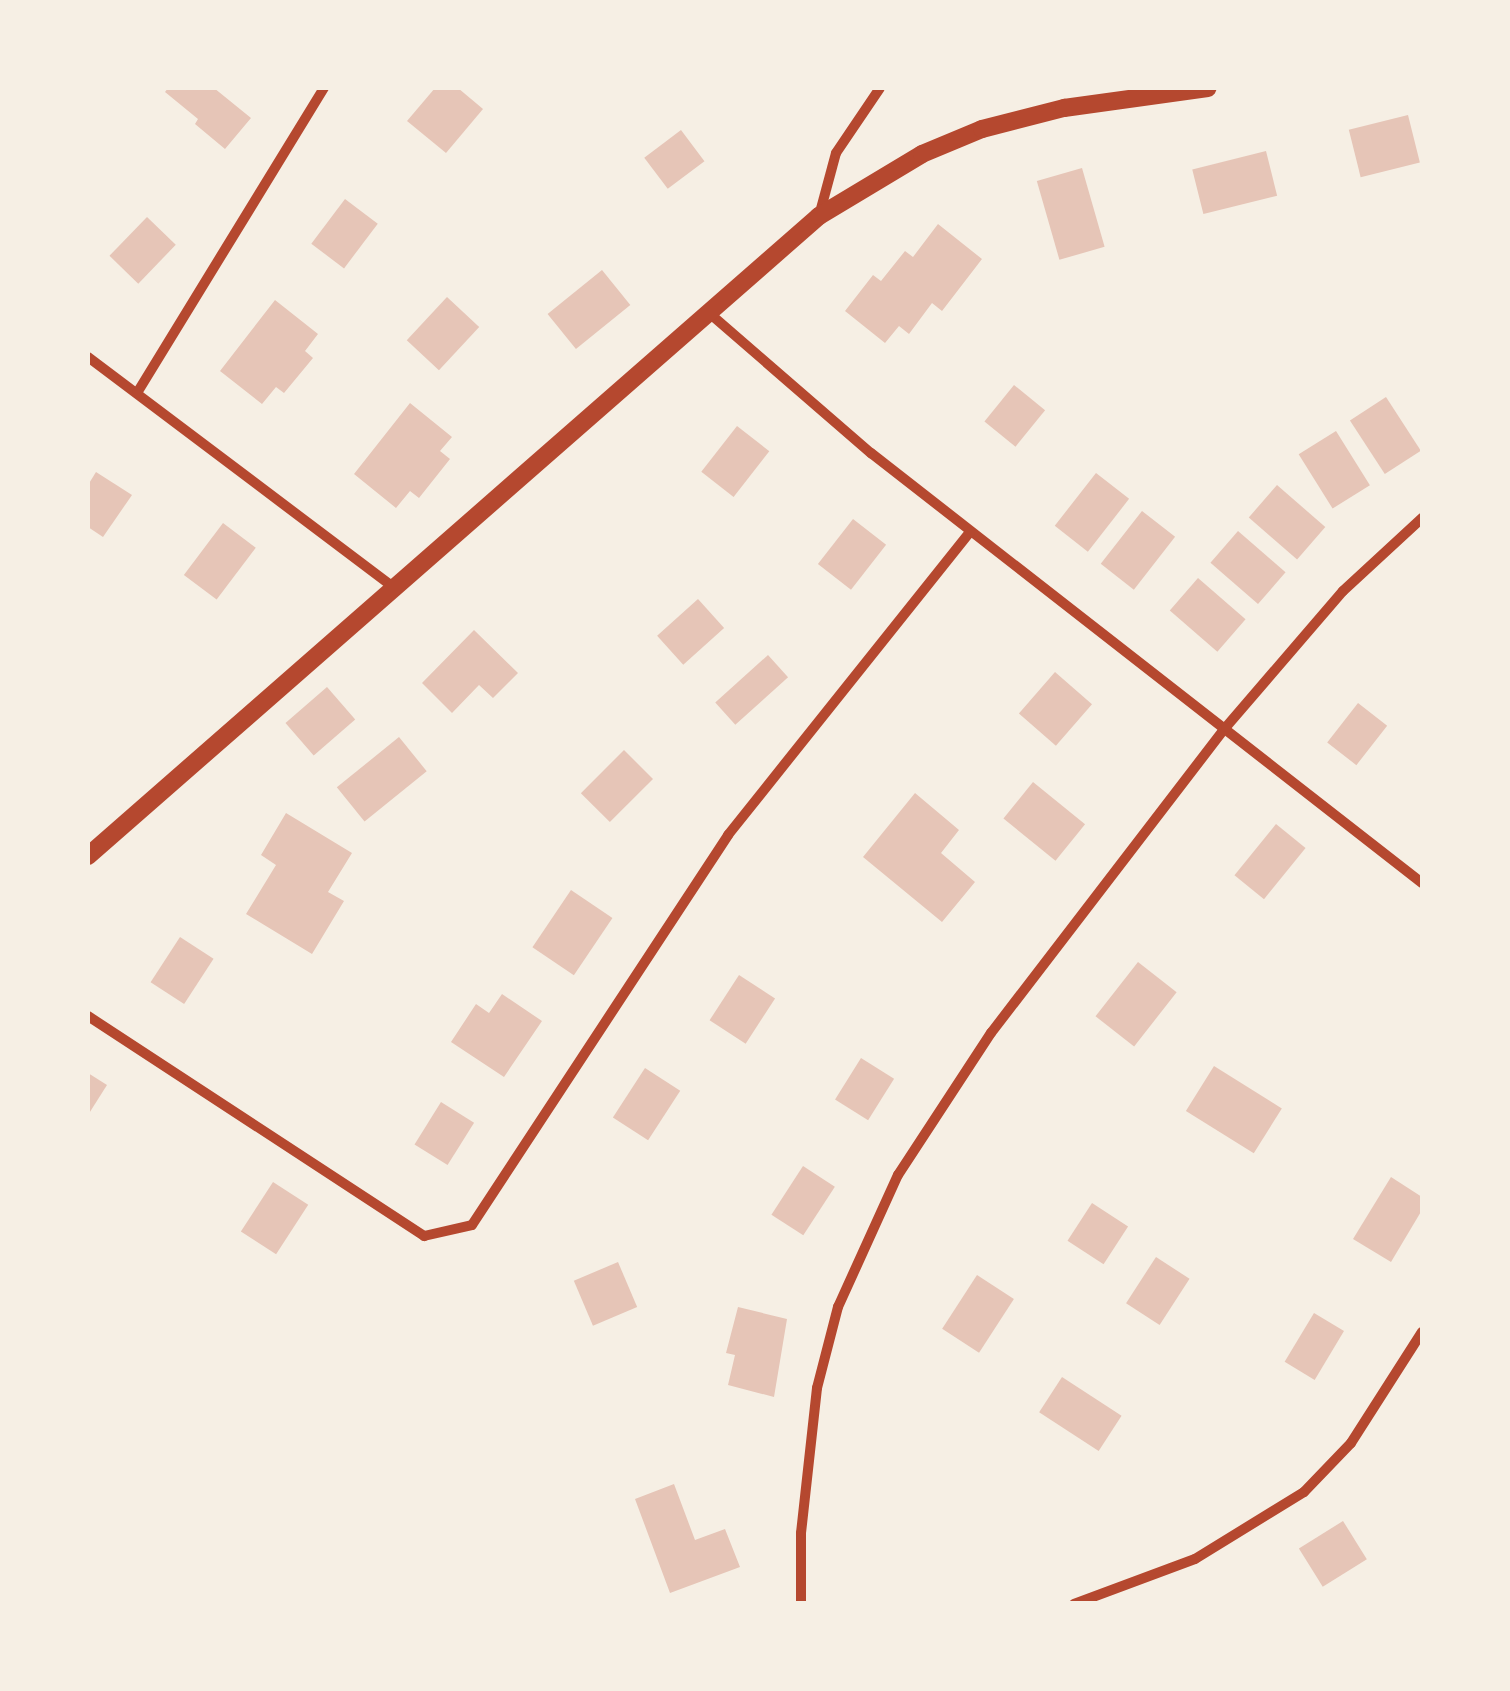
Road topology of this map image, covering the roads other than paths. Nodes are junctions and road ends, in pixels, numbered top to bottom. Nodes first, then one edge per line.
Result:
1 (324, 88) edge
2 (880, 88) edge
3 (1208, 88) edge
4 (819, 216) junction
5 (708, 312) junction
6 (88, 357) edge
7 (138, 393) junction
8 (1422, 518) edge
9 (970, 532) junction
10 (395, 589) junction
11 (1226, 727) junction
12 (88, 856) edge
13 (1422, 883) edge
14 (88, 1016) edge
15 (1422, 1332) edge
16 (801, 1604) edge
17 (1074, 1604) edge

1 - 7 street
2 - 4 street
3 - 4 street
4 - 5 street
5 - 9 street
5 - 10 street
6 - 7 street
7 - 10 street
8 - 11 street
9 - 11 street
9 - 14 street
10 - 12 street
11 - 13 street
11 - 16 street
15 - 17 street

